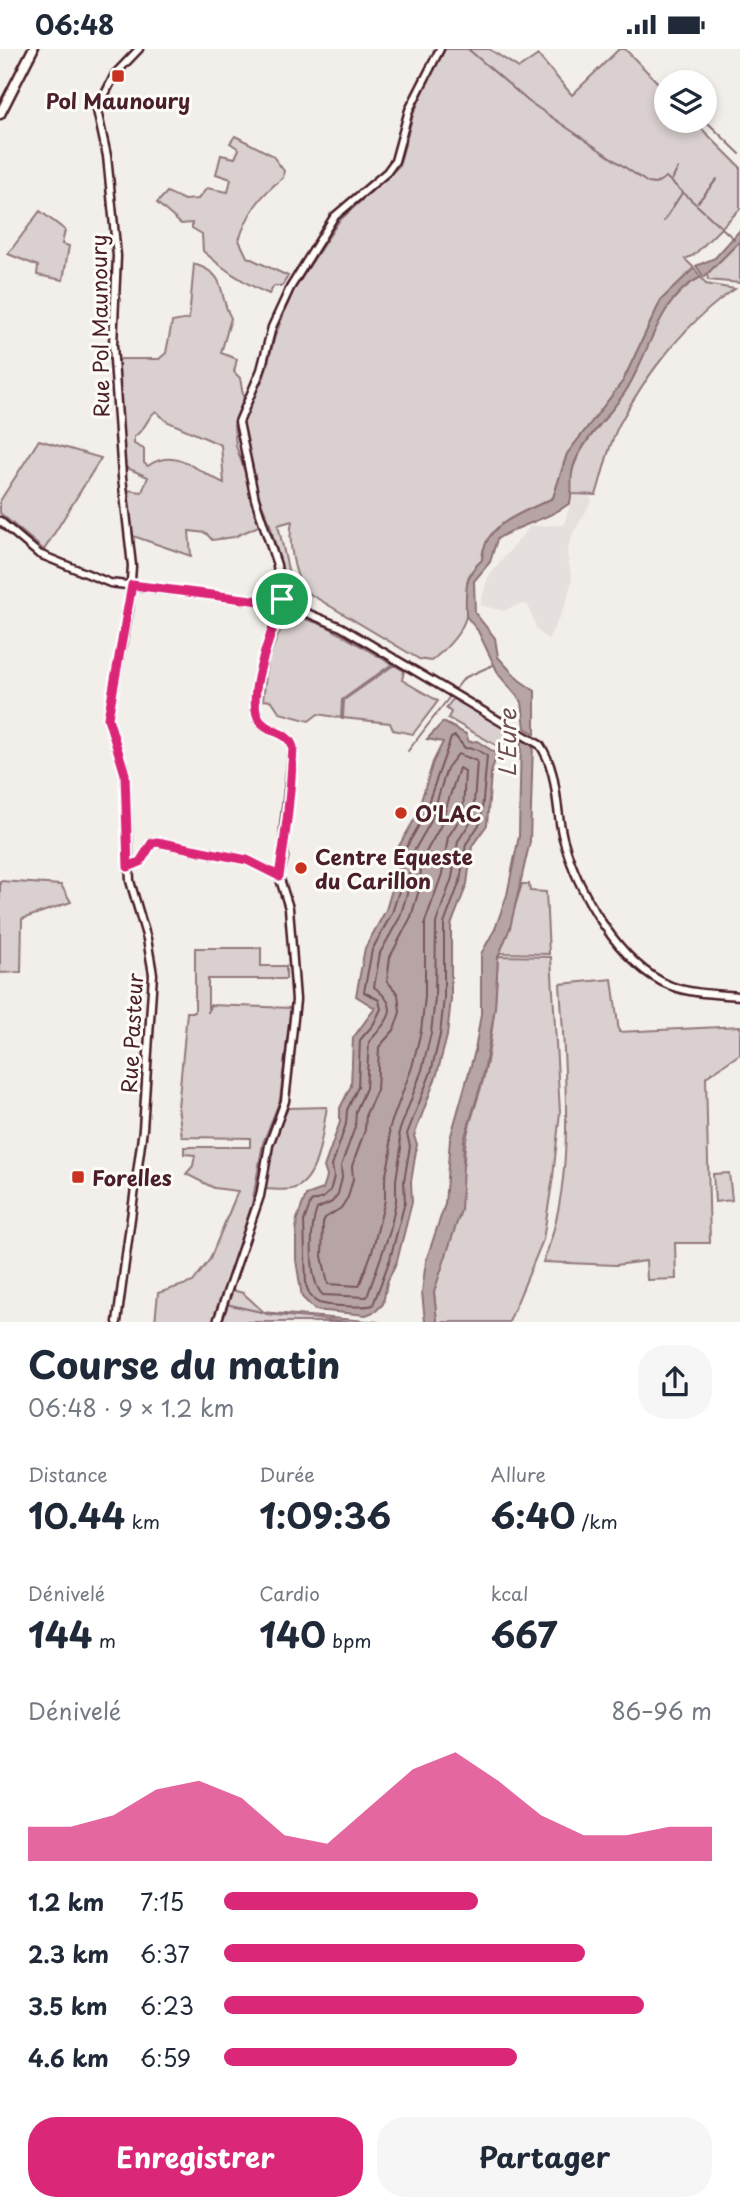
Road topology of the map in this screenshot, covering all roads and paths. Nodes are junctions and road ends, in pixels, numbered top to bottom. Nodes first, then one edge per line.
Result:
1 (33, 49) edge
2 (139, 49) edge
3 (440, 49) edge
4 (0, 114) edge
5 (0, 521) edge
6 (132, 585) junction
7 (280, 604) junction
8 (128, 867) junction
9 (279, 876) junction
10 (740, 996) edge
11 (117, 1322) edge
12 (217, 1322) edge

1 - 4 main road
2 - 6 street, Rue Pol Maunoury
3 - 7 street
5 - 6 street
6 - 7 street
6 - 8 street, Rue Pasteur
7 - 9 street
7 - 10 street
8 - 9 street
8 - 11 street, Rue Pasteur
9 - 12 street

